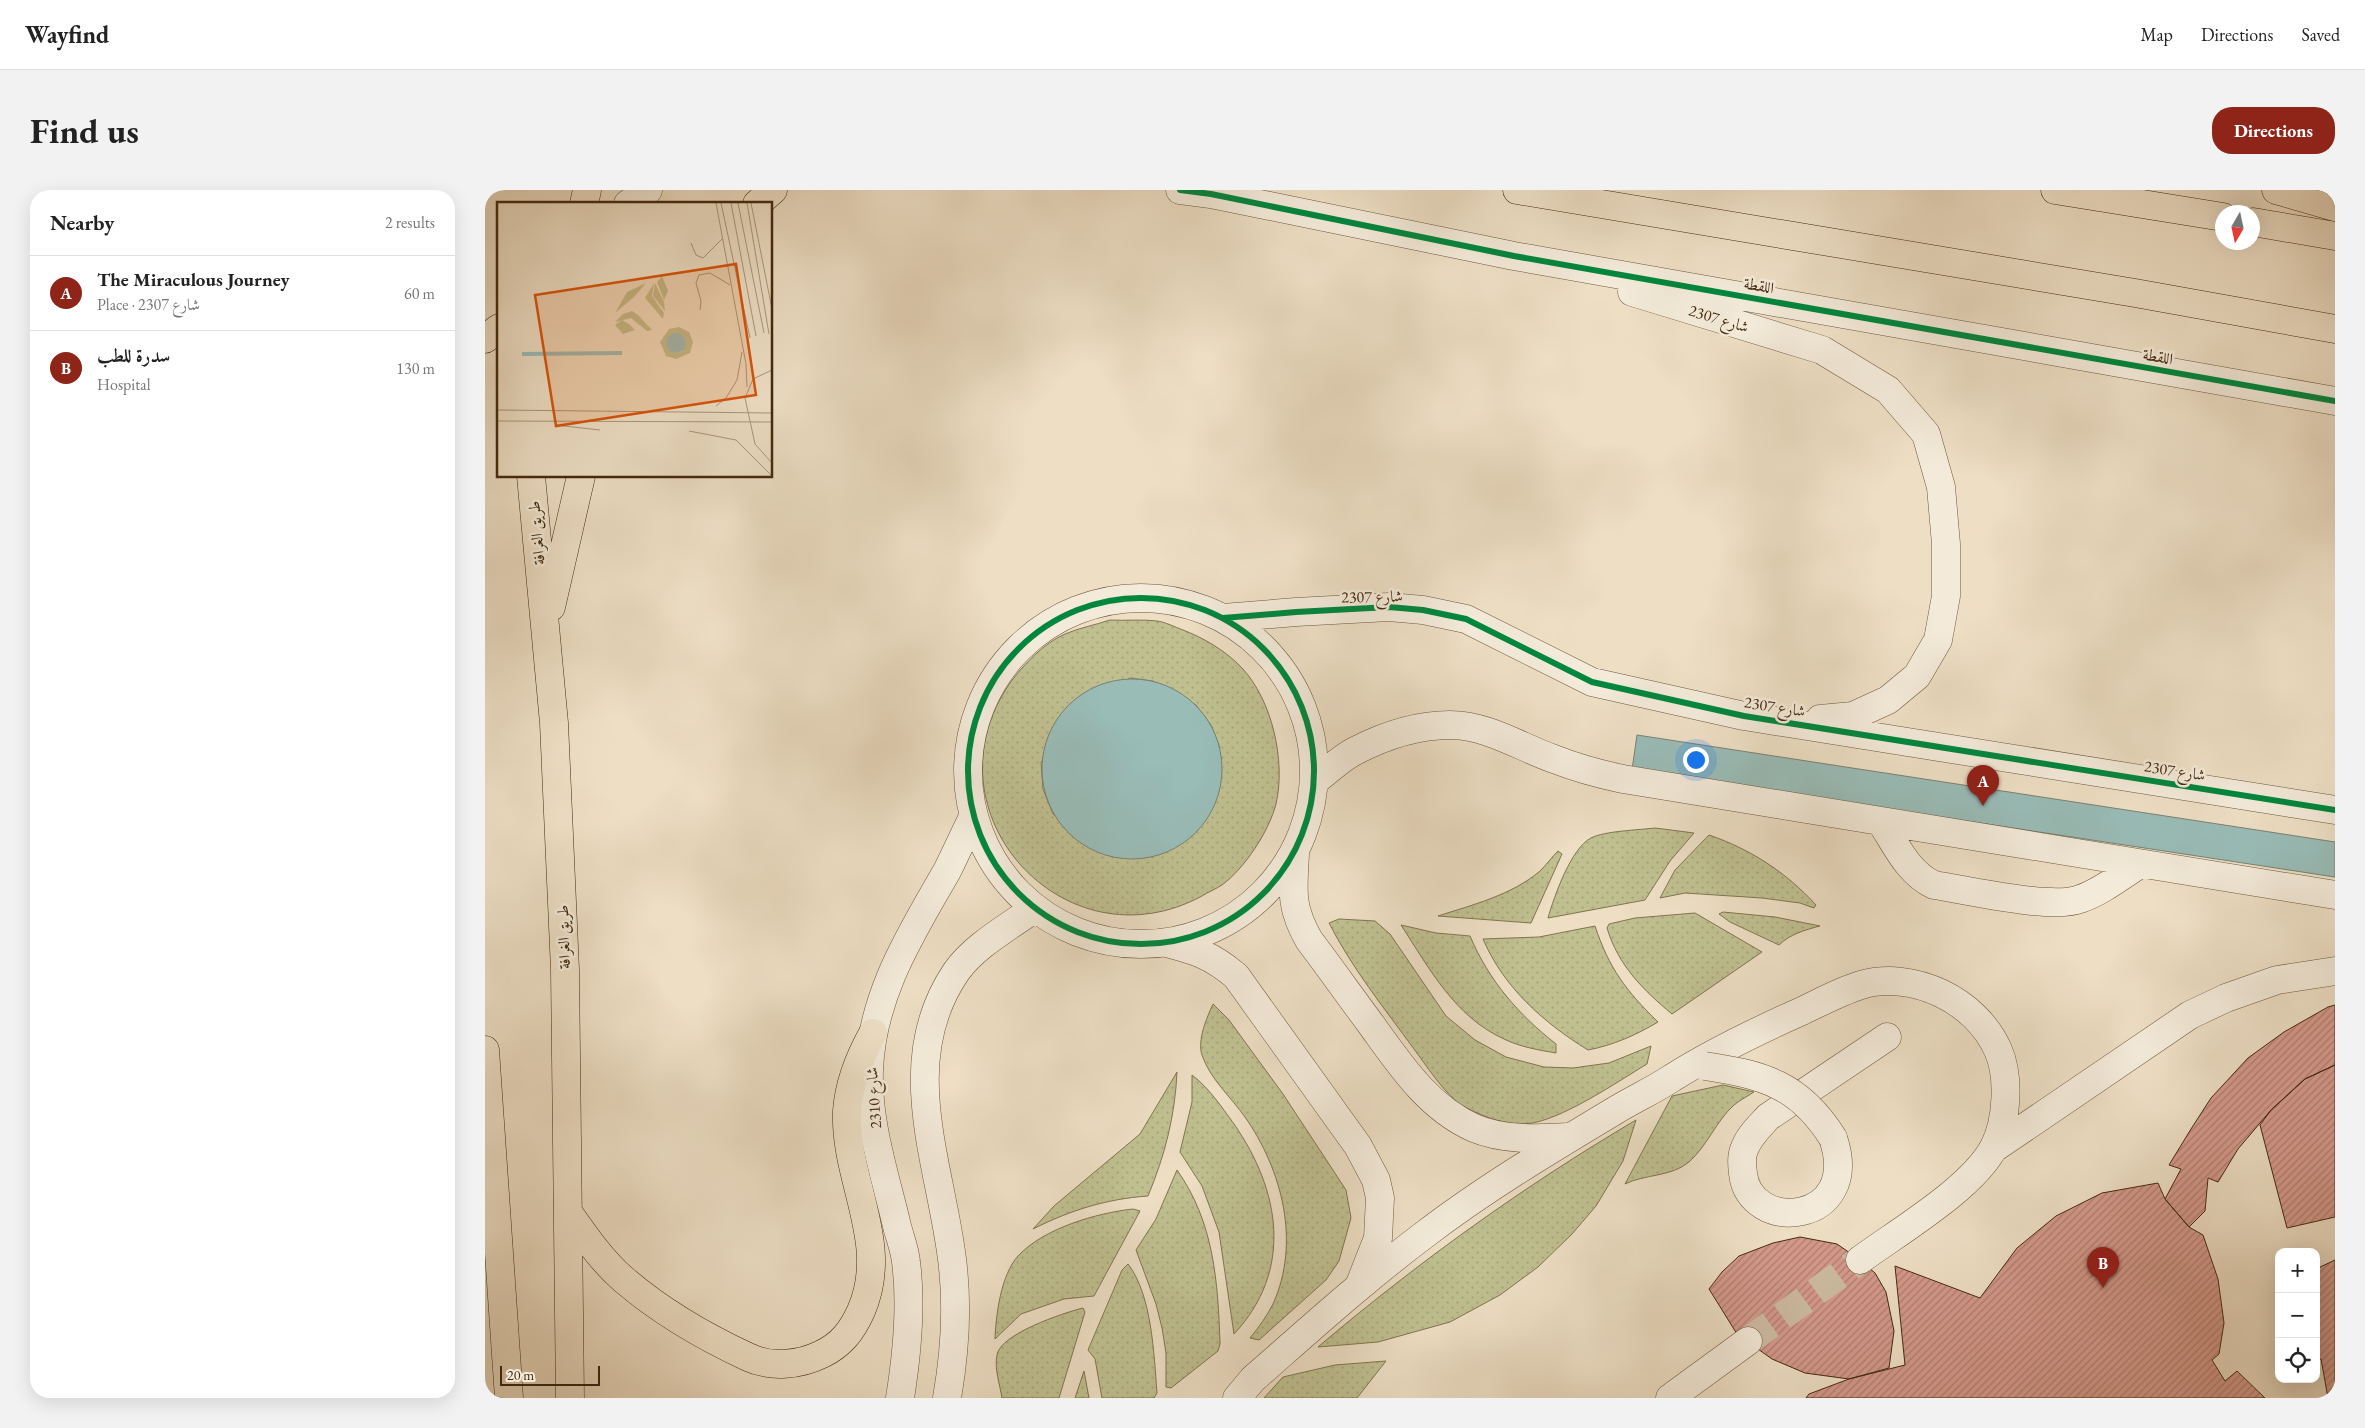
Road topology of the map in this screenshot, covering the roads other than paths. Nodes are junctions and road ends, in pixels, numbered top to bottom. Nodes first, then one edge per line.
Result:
1 (648, 190) edge
2 (773, 190) edge
3 (1180, 190) edge
4 (1517, 190) edge
5 (2055, 190) edge
6 (2276, 190) edge
7 (631, 202) edge
8 (759, 202) edge
9 (2335, 207) edge
10 (2215, 216) edge
11 (2260, 223) edge
12 (2335, 236) edge
13 (1514, 256) junction
14 (2335, 329) edge
15 (497, 330) edge
16 (485, 339) edge
17 (2335, 401) edge
18 (531, 478) edge
19 (581, 478) edge
20 (1223, 618) junction
21 (545, 631) junction
22 (1788, 722) junction
23 (1316, 780) junction
24 (2335, 810) edge
25 (973, 817) junction
26 (1881, 822) junction
27 (1295, 852) junction
28 (2140, 864) junction
29 (2335, 895) edge
30 (1035, 908) junction
31 (1164, 943) junction
32 (2335, 970) edge
33 (873, 1033) junction
34 (1887, 1037) dead end
35 (485, 1050) edge
36 (1698, 1065) junction
37 (1572, 1137) junction
38 (1993, 1149) junction
39 (568, 1212) junction
40 (1860, 1260) tunnel mouth
41 (1357, 1289) junction
42 (1748, 1341) tunnel mouth
43 (509, 1398) edge
44 (570, 1398) edge
45 (899, 1398) edge
46 (947, 1398) edge
47 (1237, 1398) edge
48 (1670, 1398) edge

1 - 7 street
2 - 8 main road
3 - 13 street, اللقطة
4 - 14 main road
5 - 10 main road
6 - 9 main road
11 - 12 main road
13 - 17 street, اللقطة
13 - 22 street, شارع 2307
15 - 16 main road
18 - 21 main road, طريق الغرافة
19 - 21 main road
20 - 22 street, شارع 2307
20 - 23 street
20 - 25 street
21 - 39 main road, طريق الغرافة
22 - 24 street, شارع 2307
23 - 26 street
23 - 27 street
25 - 30 street
25 - 33 street, شارع 2310
26 - 28 street
26 - 28 street
27 - 31 street
27 - 37 street
28 - 29 street
30 - 31 street
30 - 46 street
31 - 41 street
32 - 38 street
33 - 39 main road
33 - 45 street, شارع 2310
34 - 36 street, bridge
35 - 43 main road
36 - 37 street
36 - 38 street
37 - 41 street
38 - 40 street
39 - 44 main road, طريق الغرافة
41 - 47 street
42 - 48 street

